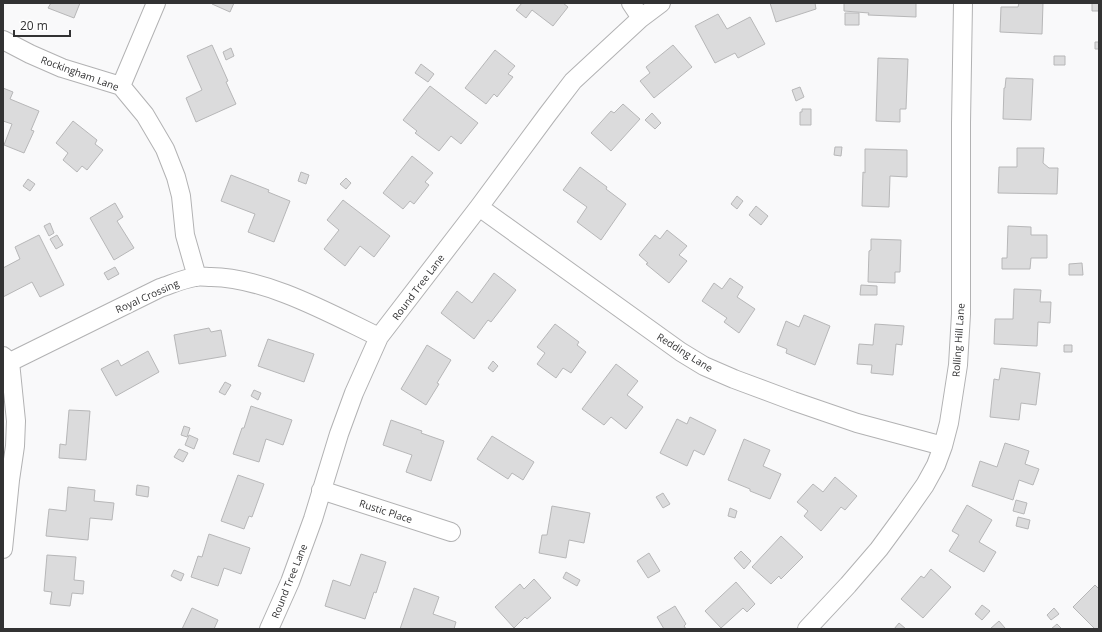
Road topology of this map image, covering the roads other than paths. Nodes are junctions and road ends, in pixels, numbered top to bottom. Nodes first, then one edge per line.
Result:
1 (156, 3) edge
2 (661, 3) edge
3 (963, 3) edge
4 (636, 10) edge
5 (3, 40) edge
6 (121, 86) junction
7 (479, 207) junction
8 (197, 277) junction
9 (379, 337) junction
10 (6, 359) edge
11 (943, 446) junction
12 (321, 490) junction
13 (451, 532) dead end
14 (3, 549) edge
15 (270, 629) edge
16 (807, 629) edge

1 - 6 street
2 - 4 street, Round Tree Lane
3 - 11 street, Rolling Hill Lane
4 - 7 street, Round Tree Lane
5 - 6 street, Rockingham Lane
6 - 8 street, Rockingham Lane
7 - 9 street, Round Tree Lane
7 - 11 street, Redding Lane
8 - 9 street, Royal Crossing
8 - 10 street, Royal Crossing
9 - 12 street, Round Tree Lane
10 - 14 street
11 - 16 street, Rolling Hill Lane
12 - 13 street, Rustic Place
12 - 15 street, Round Tree Lane

